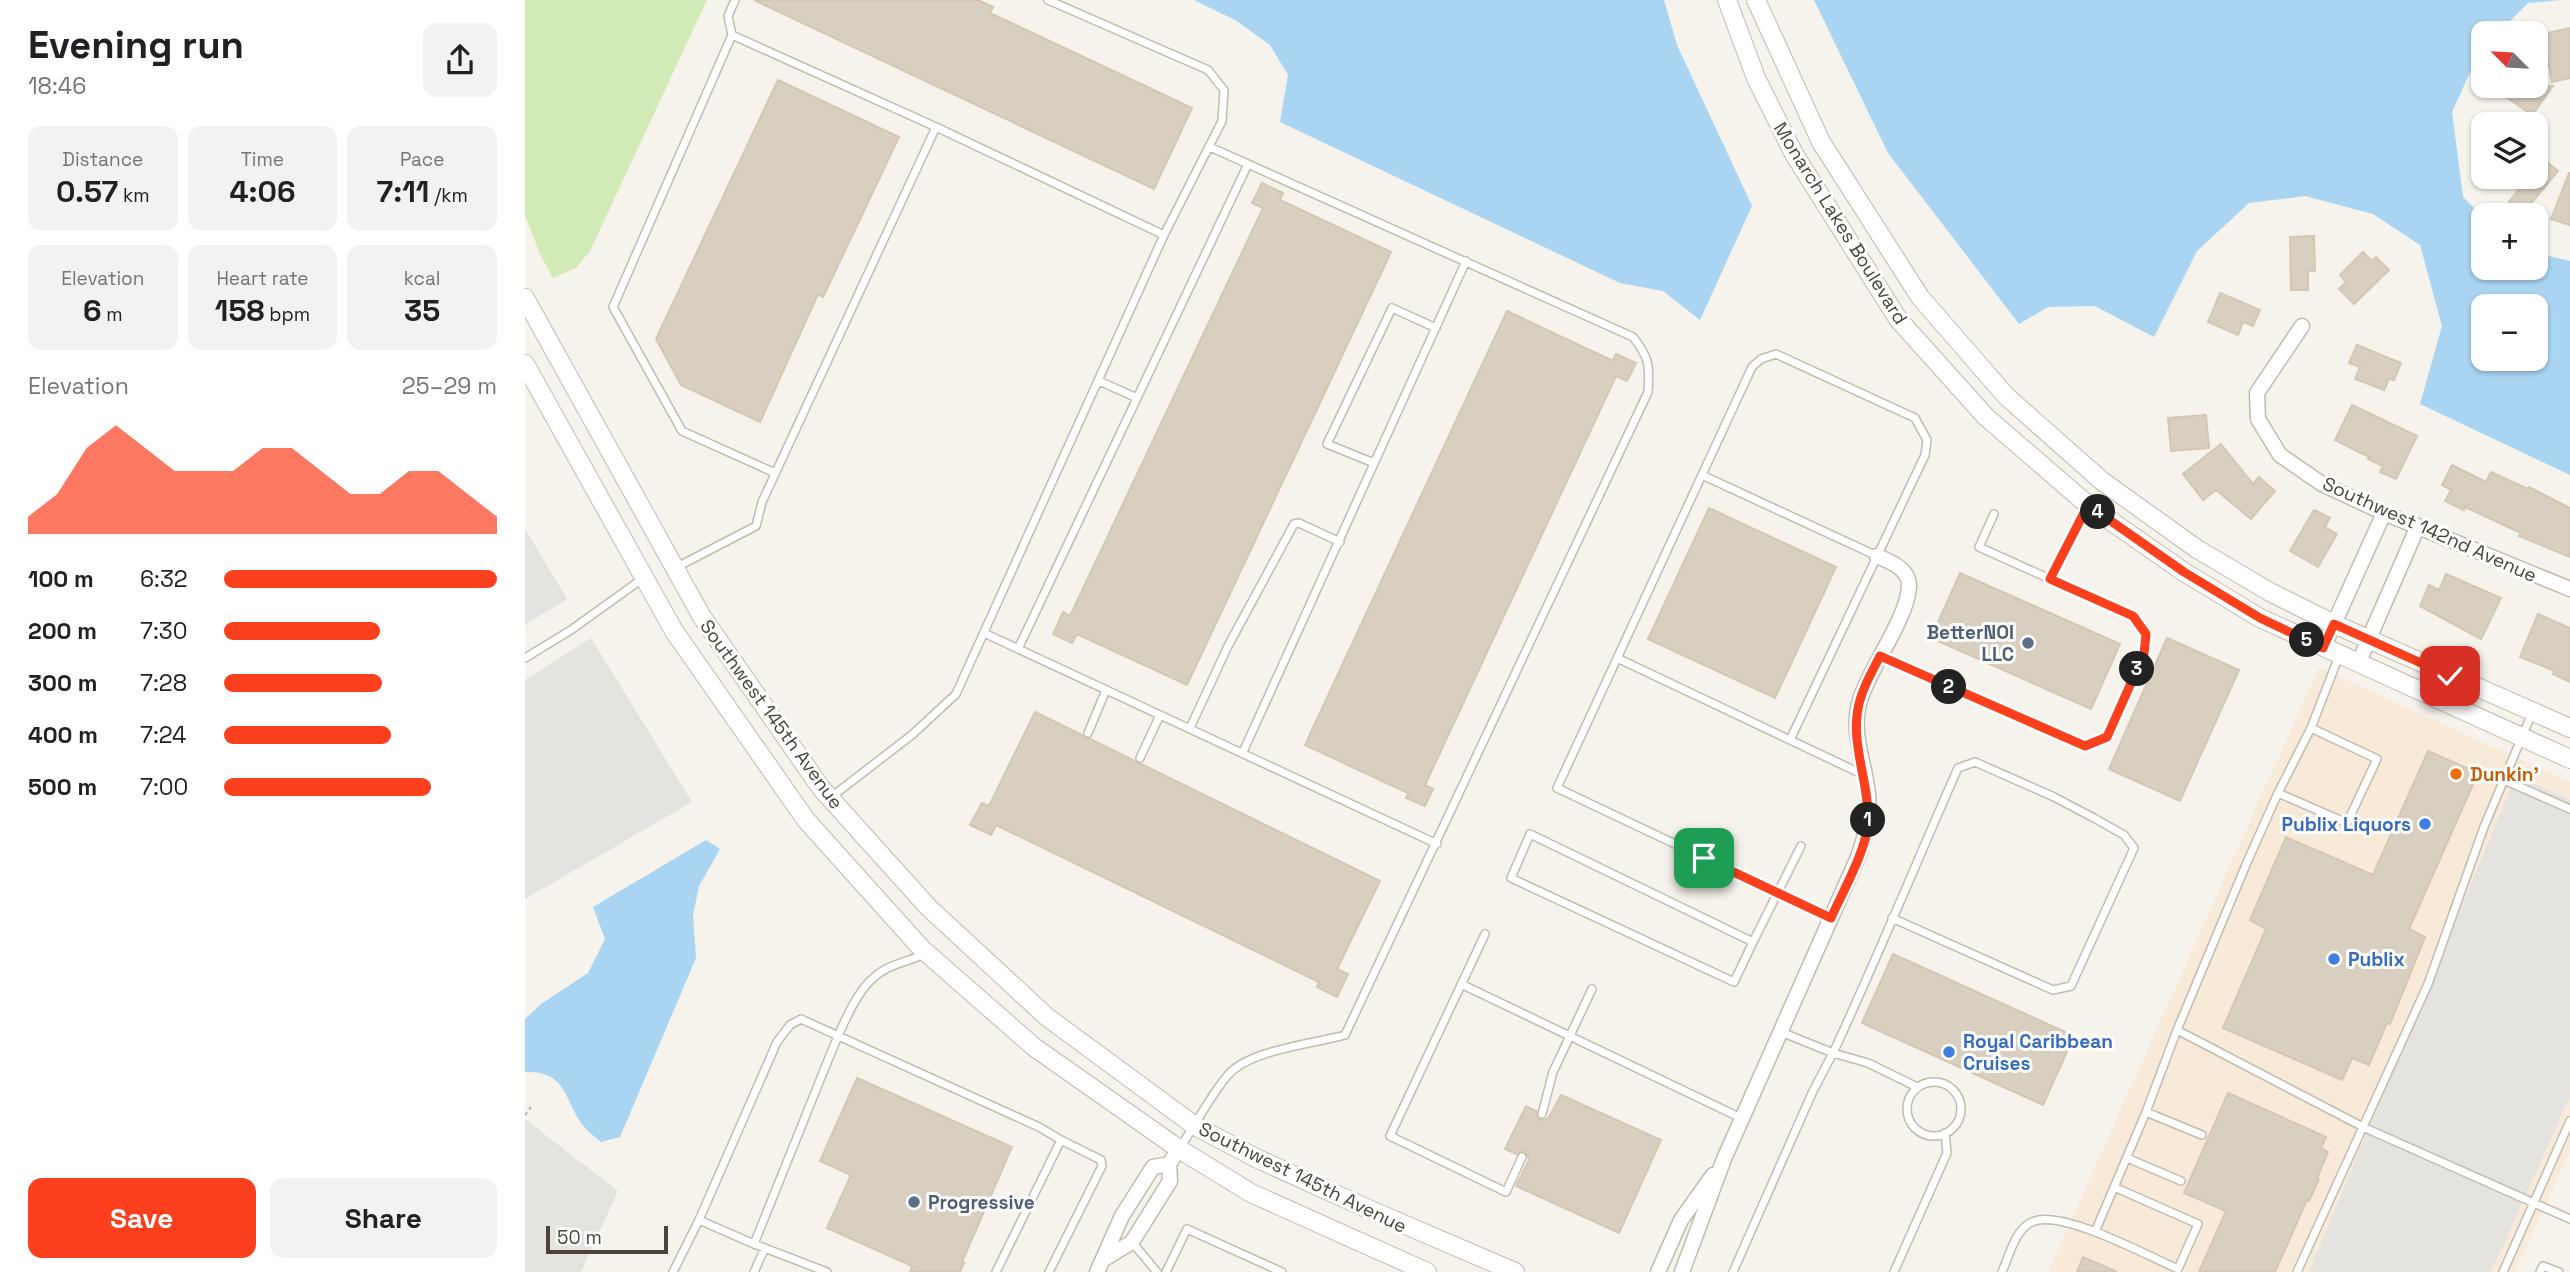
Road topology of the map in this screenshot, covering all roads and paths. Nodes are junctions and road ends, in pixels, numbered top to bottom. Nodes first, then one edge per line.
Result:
1 (735, 0) edge
2 (1048, 0) edge
3 (1727, 0) edge
4 (1756, 0) edge
5 (732, 35) junction
6 (936, 127) junction
7 (1210, 146) junction
8 (1248, 164) junction
9 (1164, 235) junction
10 (1466, 261) junction
11 (525, 298) edge
12 (2302, 326) dead end
13 (1436, 328) junction
14 (525, 364) edge
15 (1100, 381) junction
16 (1137, 398) junction
17 (1374, 463) junction
18 (775, 473) junction
19 (1702, 475) junction
20 (2088, 505) junction
21 (2384, 513) junction
22 (1994, 514) dead end
23 (2418, 526) junction
24 (1341, 542) junction
25 (1877, 556) junction
26 (675, 568) junction
27 (643, 578) junction
28 (2050, 579) junction
29 (2570, 589) edge
30 (2334, 624) junction
31 (984, 633) junction
32 (2368, 640) junction
33 (1018, 649) junction
34 (2331, 652) junction
35 (1880, 656) junction
36 (525, 658) edge
37 (1617, 658) junction
38 (2358, 664) junction
39 (1106, 690) junction
40 (2533, 712) junction
41 (1160, 715) junction
42 (1190, 728) junction
43 (2311, 728) junction
44 (2570, 728) edge
45 (1088, 733) dead end
46 (2521, 737) junction
47 (1790, 740) junction
48 (1243, 752) junction
49 (1140, 758) dead end
50 (2570, 759) edge
51 (1864, 775) junction
52 (2504, 780) junction
53 (2278, 793) junction
54 (830, 798) junction
55 (2570, 810) edge
56 (1437, 844) junction
57 (1801, 846) dead end
58 (1778, 893) junction
59 (1831, 918) junction
60 (1892, 918) junction
61 (1485, 934) dead end
62 (1753, 942) junction
63 (927, 953) junction
64 (1461, 984) junction
65 (1593, 989) dead end
66 (2177, 1030) junction
67 (1780, 1032) junction
68 (838, 1035) junction
69 (1570, 1036) junction
70 (1833, 1053) junction
71 (1917, 1087) junction
72 (531, 1107) dead end
73 (2146, 1112) junction
74 (1542, 1114) dead end
75 (525, 1115) edge
76 (1742, 1119) junction
77 (2570, 1121) edge
78 (1195, 1126) junction
79 (2363, 1127) junction
80 (1945, 1133) junction
81 (2202, 1135) dead end
82 (1061, 1140) junction
83 (2561, 1141) junction
84 (2570, 1144) edge
85 (1179, 1149) junction
86 (1523, 1157) dead end
87 (2127, 1158) junction
88 (1724, 1159) junction
89 (1169, 1164) junction
90 (2181, 1181) dead end
91 (2114, 1188) junction
92 (2534, 1202) junction
93 (2570, 1216) edge
94 (699, 1220) junction
95 (2095, 1232) junction
96 (1132, 1242) junction
97 (754, 1244) junction
98 (765, 1248) junction
99 (1100, 1266) edge
100 (673, 1272) edge
101 (754, 1272) edge
102 (827, 1272) edge
103 (996, 1272) edge
104 (1049, 1272) edge
105 (1157, 1272) edge
106 (1166, 1272) edge
107 (1282, 1272) edge
108 (1427, 1272) edge
109 (1515, 1272) edge
110 (1658, 1272) edge
111 (1682, 1272) edge
112 (1733, 1272) edge
113 (1894, 1272) edge
114 (2002, 1272) edge
115 (2297, 1272) edge
116 (2503, 1272) edge
117 (2540, 1272) edge
118 (2559, 1272) edge

1 - 5 lane
2 - 7 lane
3 - 20 street, Monarch Lakes Boulevard
4 - 30 street, Monarch Lakes Boulevard
5 - 6 lane
5 - 18 lane
6 - 9 lane
6 - 18 lane
7 - 8 lane
7 - 9 lane
8 - 10 lane
8 - 16 lane
9 - 15 lane
10 - 13 lane
10 - 56 lane
11 - 26 street, Southwest 145th Avenue
12 - 21 street, Southwest 142nd Avenue
13 - 17 lane
13 - 17 lane
14 - 27 street, Southwest 145th Avenue
15 - 16 lane
15 - 31 lane
16 - 33 lane
17 - 24 lane
18 - 26 lane
19 - 25 lane
19 - 25 lane
19 - 37 lane
20 - 28 lane
20 - 34 street, Monarch Lakes Boulevard
21 - 23 street, Southwest 142nd Avenue
21 - 30 street
22 - 28 lane
23 - 29 street, Southwest 142nd Avenue
23 - 32 street
24 - 42 lane
24 - 48 lane
25 - 35 street
25 - 47 lane
26 - 54 street, Southwest 145th Avenue
27 - 36 lane
27 - 63 street, Southwest 145th Avenue
28 - 35 lane
30 - 32 street, Monarch Lakes Boulevard
30 - 34 street
31 - 33 lane
31 - 54 lane
32 - 38 street
32 - 40 street, Monarch Lakes Boulevard
33 - 39 lane
34 - 38 street, Monarch Lakes Boulevard
34 - 43 lane
35 - 51 street
37 - 47 lane
37 - 58 lane
38 - 46 street, Monarch Lakes Boulevard
39 - 41 lane
39 - 45 lane
40 - 44 street, Monarch Lakes Boulevard
40 - 46 lane
41 - 42 lane
41 - 49 lane
42 - 48 lane
43 - 53 lane
43 - 53 lane
46 - 50 street, Monarch Lakes Boulevard
46 - 52 lane
47 - 51 lane
48 - 56 lane
51 - 59 street
52 - 55 lane
52 - 79 lane
53 - 66 lane
54 - 78 street, Southwest 145th Avenue
56 - 78 lane
57 - 58 lane
58 - 59 lane
58 - 62 lane
59 - 67 street
60 - 60 lane
60 - 70 lane
61 - 64 lane
62 - 62 lane
63 - 68 lane
63 - 85 street, Southwest 145th Avenue
64 - 69 lane
64 - 86 lane
65 - 69 lane
66 - 73 lane
66 - 79 lane
67 - 70 lane
67 - 76 street
68 - 82 lane
68 - 94 lane
68 - 97 lane
69 - 74 lane
69 - 76 lane
70 - 71 lane
70 - 112 lane
71 - 80 lane
71 - 80 lane
72 - 75 path
73 - 81 lane
73 - 87 lane
76 - 88 street
77 - 83 lane
78 - 85 lane
78 - 109 street, Southwest 145th Avenue
79 - 92 lane
79 - 115 lane
80 - 113 lane
82 - 103 lane
82 - 104 lane
83 - 84 lane
83 - 92 lane
85 - 89 street
85 - 108 street, Southwest 145th Avenue
87 - 90 lane
87 - 91 lane
88 - 110 street
88 - 111 street
89 - 96 street
89 - 99 street
91 - 95 lane
91 - 95 lane
92 - 93 lane
92 - 116 lane
94 - 97 lane
94 - 100 lane
95 - 114 lane
96 - 99 street
96 - 105 lane
97 - 98 lane
98 - 101 lane
98 - 102 lane
106 - 107 lane
117 - 118 lane

